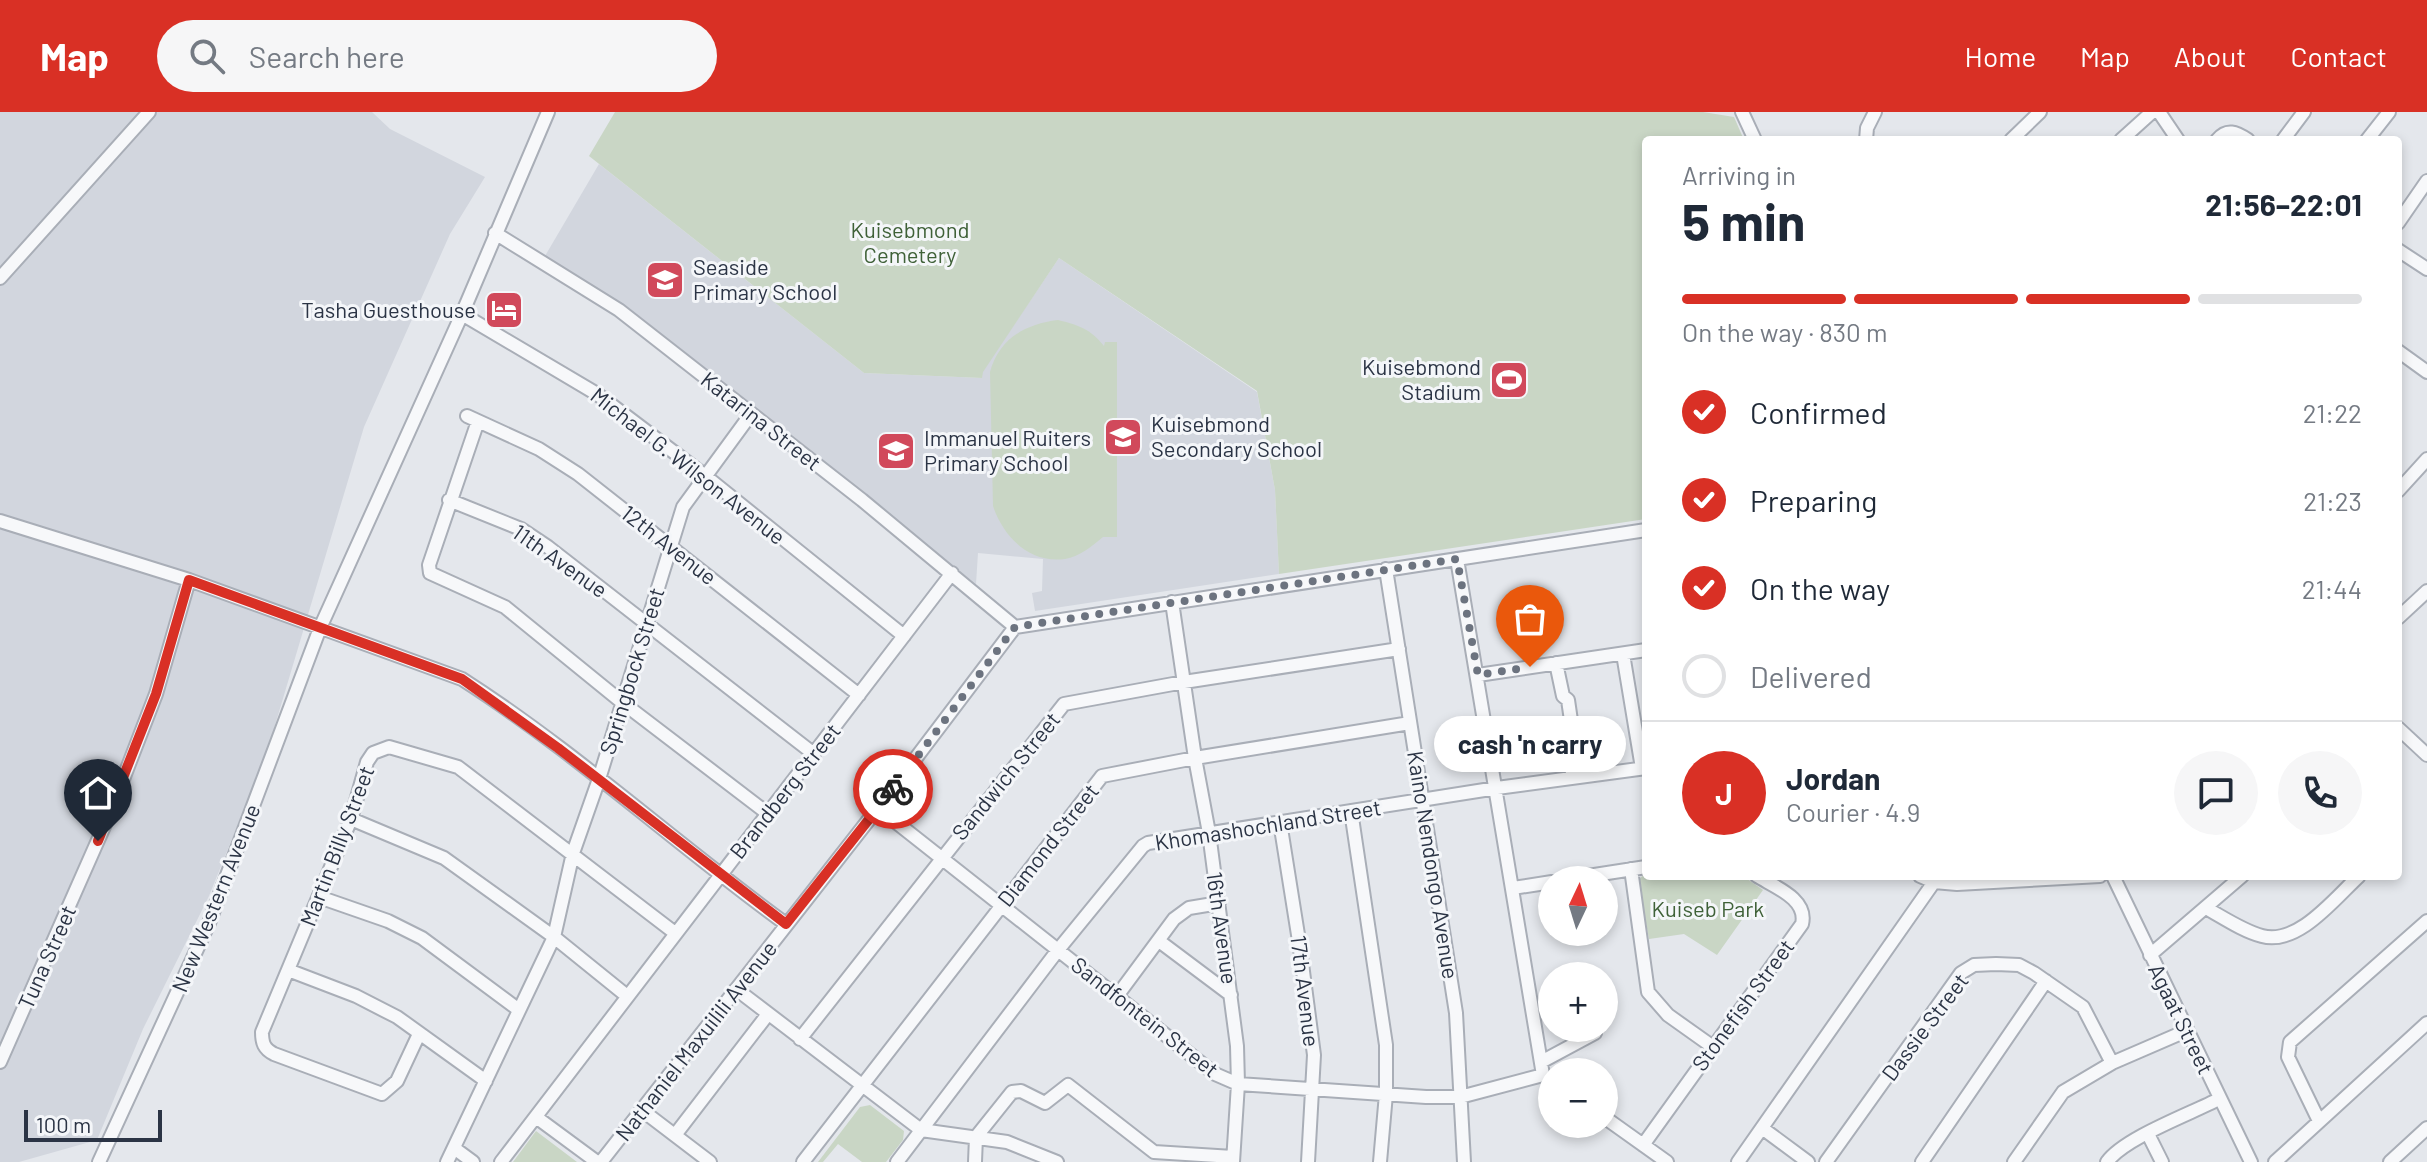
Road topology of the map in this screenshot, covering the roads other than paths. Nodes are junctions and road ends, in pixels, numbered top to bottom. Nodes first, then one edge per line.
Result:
1 (149, 112) edge
2 (548, 112) edge
3 (1742, 112) edge
4 (1875, 112) edge
5 (2040, 112) edge
6 (2152, 112) edge
7 (2159, 112) edge
8 (2304, 112) edge
9 (2389, 112) edge
10 (1753, 136) edge
11 (1866, 136) edge
12 (2015, 136) edge
13 (2125, 136) edge
14 (2175, 136) edge
15 (2220, 136) edge
16 (2242, 136) edge
17 (2286, 136) edge
18 (2370, 136) edge
19 (2427, 181) edge
20 (2402, 217) edge
21 (495, 233) junction
22 (2402, 253) edge
23 (2427, 269) edge
24 (0, 278) edge
25 (462, 314) junction
26 (2402, 354) edge
27 (2427, 372) edge
28 (751, 414) junction
29 (2427, 459) edge
30 (704, 475) junction
31 (2402, 487) edge
32 (449, 500) junction
33 (0, 521) edge
34 (1642, 531) edge
35 (670, 546) junction
36 (1457, 559) junction
37 (1386, 569) junction
38 (952, 573) junction
39 (189, 580) junction
40 (2427, 591) edge
41 (1172, 602) junction
42 (2402, 614) edge
43 (646, 623) junction
44 (1015, 627) junction
45 (320, 628) junction
46 (904, 636) junction
47 (1399, 649) junction
48 (1642, 651) edge
49 (1623, 654) junction
50 (1556, 663) junction
51 (1478, 675) junction
52 (1184, 682) junction
53 (859, 695) junction
54 (623, 703) junction
55 (1410, 723) junction
56 (2402, 732) edge
57 (814, 754) junction
58 (2427, 755) edge
59 (1642, 757) edge
60 (1195, 758) junction
61 (1642, 768) edge
62 (1572, 777) junction
63 (599, 779) junction
64 (1497, 788) junction
65 (1423, 799) junction
66 (878, 808) junction
67 (1351, 811) junction
68 (767, 813) junction
69 (351, 819) junction
70 (1280, 822) junction
71 (1209, 833) junction
72 (573, 853) junction
73 (941, 858) junction
74 (1642, 868) edge
75 (1631, 869) junction
76 (1618, 871) edge
77 (721, 874) junction
78 (1763, 880) edge
79 (1929, 880) edge
80 (2028, 880) edge
81 (2115, 880) edge
82 (2238, 880) edge
83 (2355, 880) edge
84 (1934, 882) junction
85 (1538, 884) edge
86 (1513, 888) junction
87 (319, 897) junction
88 (1219, 903) junction
89 (1001, 905) junction
90 (2206, 908) junction
91 (2427, 921) edge
92 (786, 924) junction
93 (675, 933) junction
94 (554, 937) junction
95 (1159, 941) junction
96 (1058, 950) junction
97 (2150, 955) junction
98 (288, 970) junction
99 (2046, 981) junction
100 (736, 989) junction
101 (1231, 995) junction
102 (627, 996) junction
103 (1117, 996) junction
104 (519, 1010) junction
105 (768, 1014) junction
106 (2427, 1023) edge
107 (2186, 1031) junction
108 (419, 1034) junction
109 (800, 1039) junction
110 (1584, 1042) edge
111 (1713, 1047) junction
112 (1542, 1058) edge
113 (1564, 1058) edge
114 (0, 1062) edge
115 (2112, 1063) junction
116 (1538, 1075) edge
117 (486, 1081) junction
118 (1238, 1084) junction
119 (862, 1086) junction
120 (1313, 1089) junction
121 (1386, 1094) junction
122 (1460, 1097) junction
123 (2219, 1099) junction
124 (643, 1111) junction
125 (536, 1117) junction
126 (2319, 1121) junction
127 (1618, 1127) edge
128 (1762, 1128) junction
129 (2427, 1128) edge
130 (921, 1130) junction
131 (2148, 1134) junction
132 (675, 1135) junction
133 (976, 1137) junction
134 (1643, 1145) junction
135 (454, 1148) junction
136 (1233, 1160) edge
137 (99, 1162) edge
138 (447, 1162) edge
139 (473, 1162) edge
140 (501, 1162) edge
141 (599, 1162) edge
142 (710, 1162) edge
143 (803, 1162) edge
144 (897, 1162) edge
145 (975, 1162) edge
146 (1057, 1162) edge
147 (1308, 1162) edge
148 (1380, 1162) edge
149 (1464, 1162) edge
150 (1667, 1162) edge
151 (1738, 1162) edge
152 (1808, 1162) edge
153 (1826, 1162) edge
154 (1922, 1162) edge
155 (2014, 1162) edge
156 (2107, 1162) edge
157 (2162, 1162) edge
158 (2251, 1162) edge
159 (2275, 1162) edge
160 (2390, 1162) edge

1 - 24 street
2 - 21 street, New Western Avenue
3 - 10 street
4 - 11 street
5 - 12 street
6 - 13 street
7 - 14 street
8 - 17 street
9 - 18 street
15 - 16 street
19 - 20 street
21 - 25 street, New Western Avenue
21 - 28 street, Katarina Street
22 - 23 street
25 - 30 street, Michael G. Wilson Avenue
25 - 45 street, New Western Avenue
26 - 27 street
28 - 30 street, Springbock Street
28 - 38 street, Katarina Street
29 - 31 street
30 - 35 street, Springbock Street
30 - 46 street, Michael G. Wilson Avenue
32 - 35 street, 12th Avenue
32 - 43 street, 11th Avenue
32 - 54 street
33 - 39 street
34 - 36 street
35 - 43 street, Springbock Street
35 - 53 street, 12th Avenue
36 - 37 street
36 - 51 street
37 - 41 street
37 - 47 street, Kaino Nendongo Avenue
38 - 44 street, Katarina Street
38 - 46 street, Brandberg Street
39 - 45 street
39 - 114 street, Tuna Street
40 - 42 street
41 - 44 street
41 - 52 street, 16th Avenue
43 - 54 street, Springbock Street
43 - 57 street, 11th Avenue
44 - 66 street, Nathaniel Maxuilili Avenue
45 - 63 street
45 - 137 street, New Western Avenue
46 - 53 street, Brandberg Street
47 - 52 street, Sandwich Street
47 - 55 street, Kaino Nendongo Avenue
48 - 49 street
49 - 50 street
49 - 59 street
50 - 51 street
50 - 62 street
51 - 64 street
52 - 60 street, 16th Avenue
52 - 73 street, Sandwich Street
53 - 57 street, Brandberg Street
54 - 63 street, Springbock Street
54 - 68 street
55 - 60 street, Diamond Street
55 - 65 street, Kaino Nendongo Avenue
56 - 58 street
57 - 68 street, Brandberg Street
60 - 71 street, 16th Avenue
60 - 89 street, Diamond Street
61 - 62 street, Khomashochland Street
62 - 64 street, Khomashochland Street
63 - 72 street, Springbock Street
63 - 77 street
64 - 65 street, Khomashochland Street
64 - 86 street
65 - 67 street, Khomashochland Street
65 - 122 street, Kaino Nendongo Avenue
66 - 73 street, Sandfontein Street
66 - 92 street, Nathaniel Maxuilili Avenue
67 - 70 street, Khomashochland Street
67 - 121 street
68 - 77 street, Brandberg Street
69 - 72 street, Martin Billy Street
69 - 87 street, Martin Billy Street
69 - 94 street
70 - 71 street, Khomashochland Street
70 - 120 street, 17th Avenue
71 - 88 street, 16th Avenue
71 - 96 street, Khomashochland Street
72 - 93 street, Martin Billy Street
72 - 94 street, Springbock Street
73 - 89 street, Sandfontein Street
73 - 109 street, Sandwich Street
74 - 75 street
75 - 76 street
75 - 111 street
77 - 92 street
77 - 93 street, Brandberg Street
78 - 111 street, Stonefish Street
79 - 84 street
80 - 84 street
81 - 97 street, Agaat Street
82 - 90 street
83 - 90 street
84 - 128 street
85 - 86 street
86 - 112 street
87 - 98 street, Martin Billy Street
87 - 104 street
88 - 95 street
88 - 101 street, 16th Avenue
89 - 96 street, Sandfontein Street
89 - 119 street, Diamond Street
90 - 97 street
91 - 126 street
92 - 100 street, Nathaniel Maxuilili Avenue
93 - 102 street, Brandberg Street
94 - 102 street
94 - 104 street, Springbock Street
95 - 101 street
95 - 103 street
96 - 103 street, Sandfontein Street
96 - 130 street, Khomashochland Street
97 - 107 street, Agaat Street
98 - 108 street
98 - 108 street, Martin Billy Street
99 - 115 street, Dassie Street
99 - 153 street, Dassie Street
99 - 154 street
100 - 105 street
100 - 124 street, Nathaniel Maxuilili Avenue
101 - 118 street, 16th Avenue
102 - 125 street, Brandberg Street
103 - 118 street, Sandfontein Street
104 - 117 street, Springbock Street
105 - 109 street
105 - 132 street
106 - 126 street
107 - 115 street
107 - 123 street, Agaat Street
108 - 117 street
109 - 119 street
110 - 113 street, Sandfontein Street
111 - 134 street, Stonefish Street
115 - 155 street
116 - 122 street, Sandfontein Street
117 - 135 street, Springbock Street
118 - 120 street, Sandfontein Street
118 - 136 street, 16th Avenue
119 - 130 street
119 - 143 street, Diamond Street
120 - 121 street, Sandfontein Street
120 - 147 street, 17th Avenue
121 - 122 street, Sandfontein Street
121 - 148 street
122 - 149 street, Kaino Nendongo Avenue
123 - 131 street
123 - 158 street, Agaat Street
124 - 132 street
124 - 141 street, Nathaniel Maxuilili Avenue
125 - 140 street, Brandberg Street
125 - 141 street
126 - 159 street
127 - 134 street
128 - 151 street
128 - 152 street
129 - 160 street
130 - 133 street
130 - 144 street, Khomashochland Street
131 - 156 street
131 - 157 street
132 - 142 street
133 - 136 street
133 - 145 street
133 - 146 street
134 - 150 street
135 - 138 street, Springbock Street
135 - 139 street

